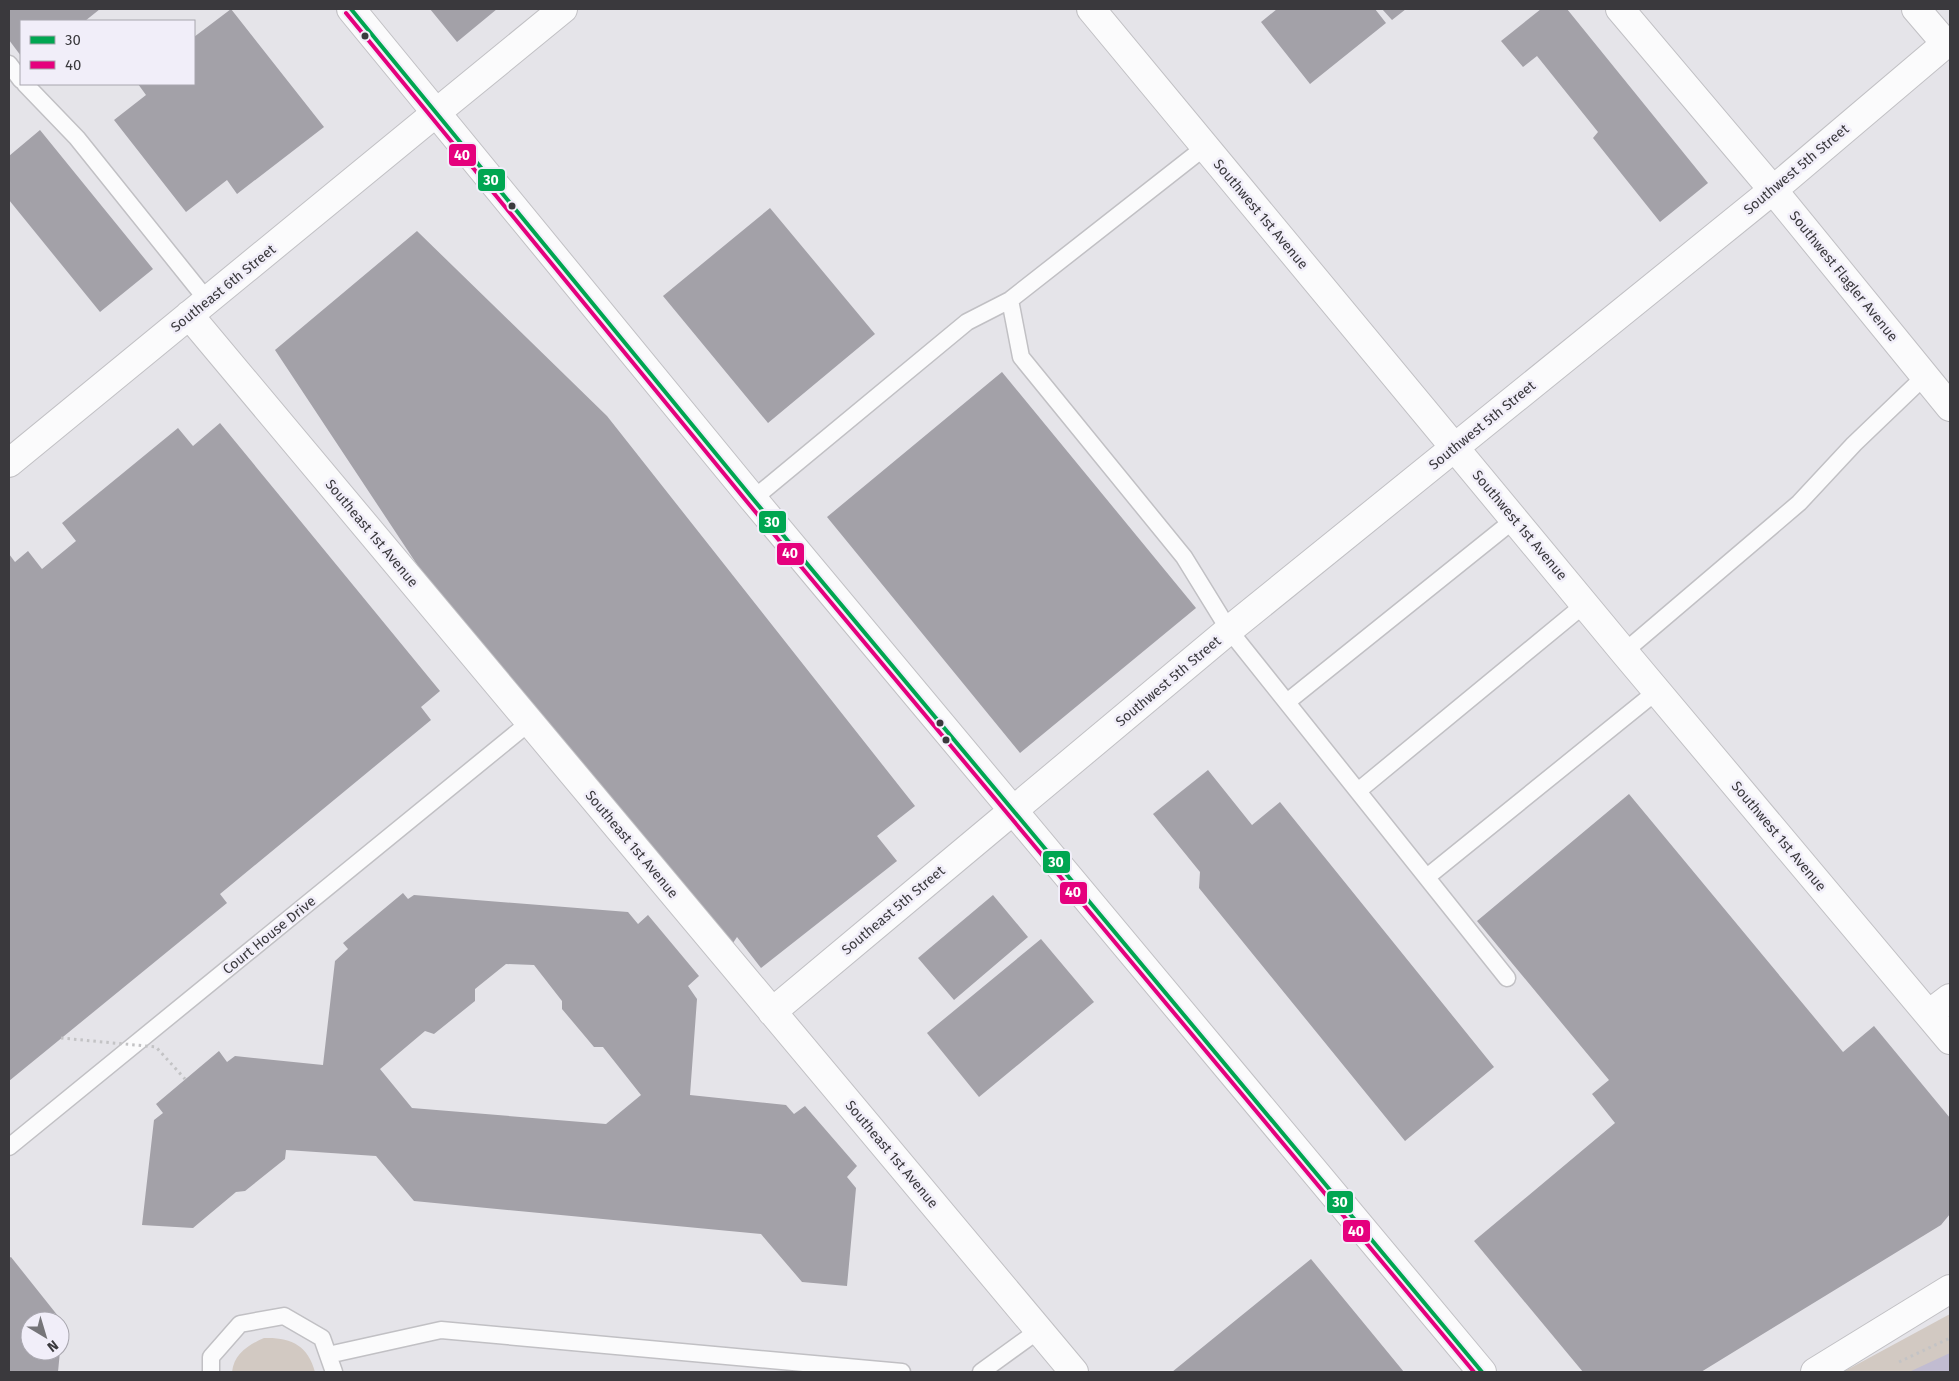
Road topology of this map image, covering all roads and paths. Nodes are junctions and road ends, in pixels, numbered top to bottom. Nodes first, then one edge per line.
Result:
1 (351, 9) edge
2 (563, 9) edge
3 (1092, 9) edge
4 (1620, 9) edge
5 (1916, 9) edge
6 (1948, 42) edge
7 (9, 64) edge
8 (20, 79) edge
9 (26, 85) edge
10 (437, 112) junction
11 (1206, 147) junction
12 (1773, 190) junction
13 (1010, 300) junction
14 (198, 308) junction
15 (1925, 376) junction
16 (1950, 407) edge
17 (1455, 448) junction
18 (9, 463) edge
19 (753, 499) junction
20 (1515, 519) junction
21 (1585, 604) junction
22 (1229, 630) junction
23 (1624, 652) junction
24 (1657, 691) junction
25 (1287, 702) junction
26 (530, 722) junction
27 (1358, 790) junction
28 (1014, 809) junction
29 (1428, 877) junction
30 (1507, 978) dead end
31 (1950, 998) edge
32 (772, 1012) junction
33 (1929, 1014) junction
34 (61, 1038) dead end
35 (1950, 1040) edge
36 (186, 1080) dead end
37 (9, 1148) edge
38 (1950, 1289) edge
39 (1039, 1330) junction
40 (1950, 1338) edge
41 (328, 1355) junction
42 (1893, 1365) dead end
43 (211, 1372) edge
44 (334, 1372) edge
45 (902, 1372) edge
46 (980, 1372) edge
47 (1074, 1372) edge
48 (1482, 1372) edge
49 (1815, 1372) edge

1 - 10 street
2 - 10 street, Southeast 6th Street
3 - 11 street, Southwest 1st Avenue
4 - 12 street, Southwest Flagler Avenue
5 - 6 street
6 - 12 street, Southwest 5th Street
7 - 8 lane
9 - 14 lane
10 - 14 street, Southeast 6th Street
10 - 19 street
11 - 13 lane
11 - 17 street, Southwest 1st Avenue
12 - 15 street, Southwest Flagler Avenue
12 - 17 street, Southwest 5th Street
13 - 19 lane
13 - 22 lane
14 - 18 street, Southeast 6th Street
14 - 26 street, Southeast 1st Avenue
15 - 16 street, Southwest Flagler Avenue
15 - 23 lane
17 - 20 street, Southwest 1st Avenue
17 - 22 street, Southwest 5th Street
19 - 28 street
20 - 21 street, Southwest 1st Avenue
20 - 25 lane
21 - 23 street, Southwest 1st Avenue
21 - 27 lane
22 - 25 lane
22 - 28 street, Southwest 5th Street
23 - 24 street, Southwest 1st Avenue
24 - 29 lane
24 - 33 street, Southwest 1st Avenue
25 - 27 lane
26 - 32 street, Southeast 1st Avenue
26 - 37 lane, Court House Drive
27 - 29 lane
28 - 32 street, Southeast 5th Street
28 - 48 street
29 - 30 lane
31 - 33 street
32 - 39 street, Southeast 1st Avenue
33 - 35 street, Southwest 1st Avenue
34 - 36 path, bridge
38 - 49 street
39 - 46 lane
39 - 47 street, Southeast 1st Avenue
40 - 42 path
41 - 43 lane
41 - 44 lane
41 - 45 lane

